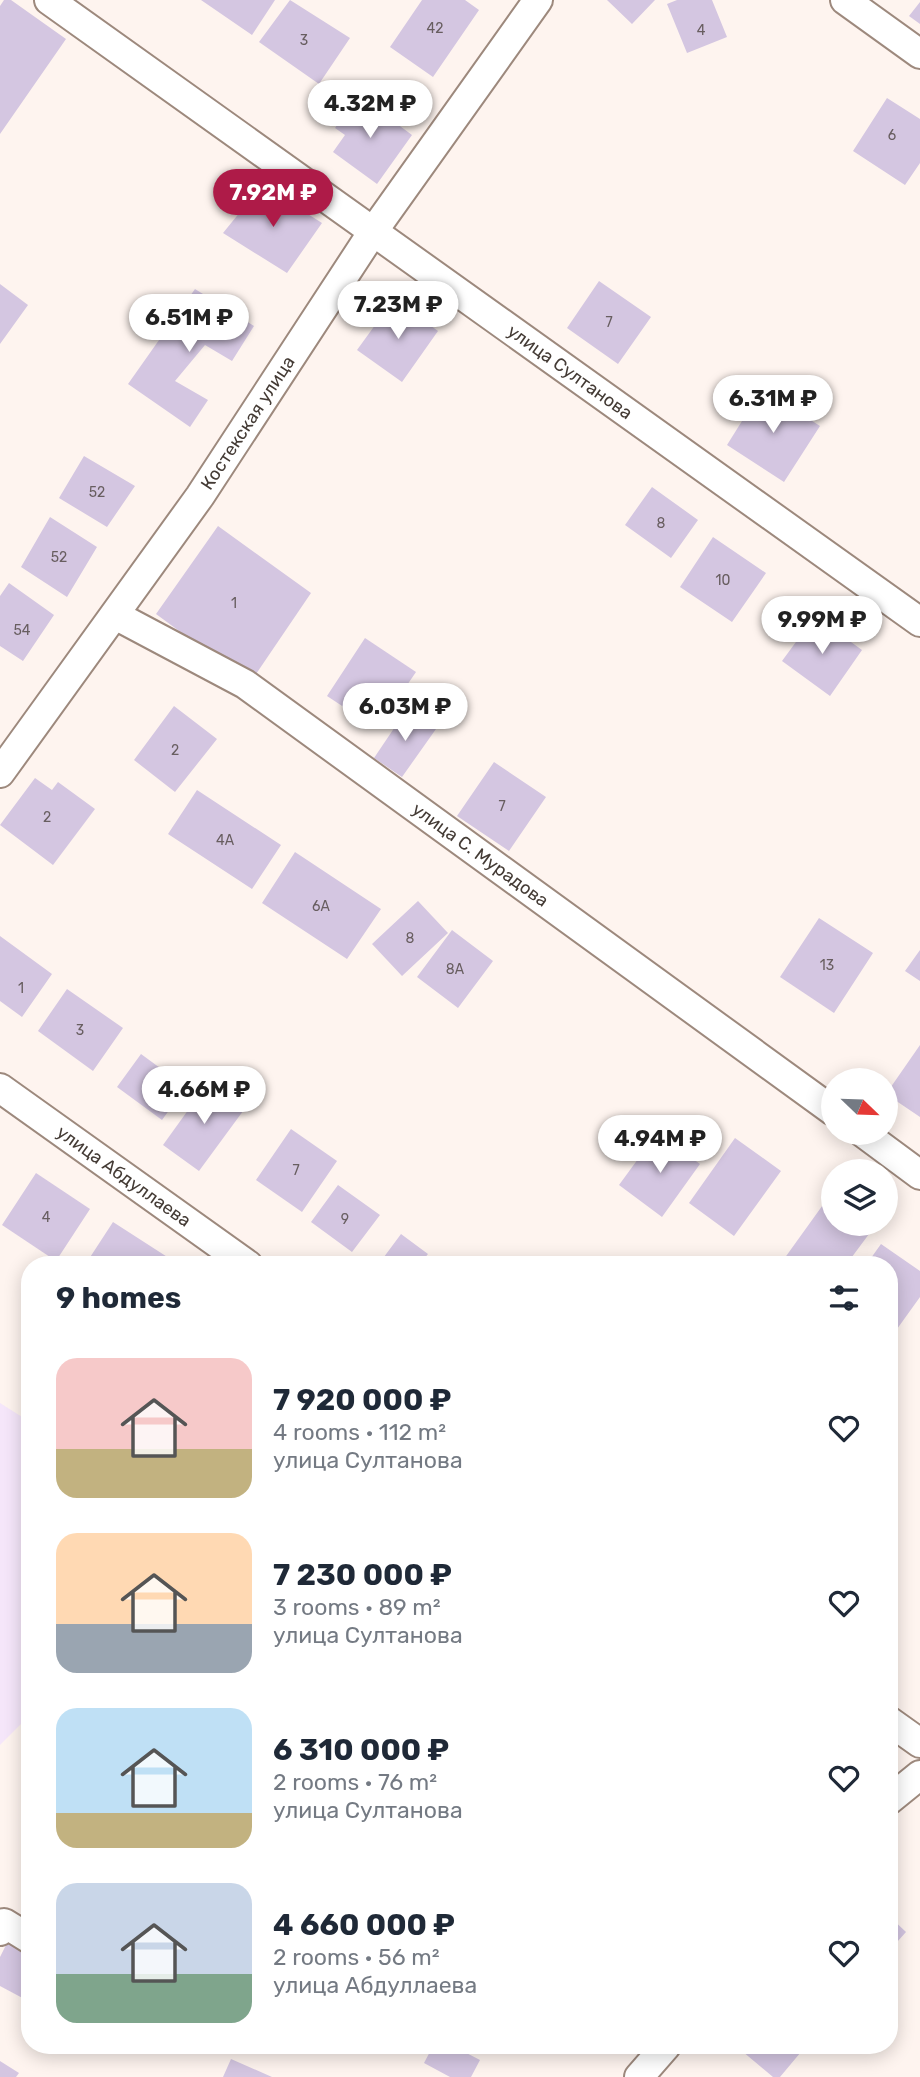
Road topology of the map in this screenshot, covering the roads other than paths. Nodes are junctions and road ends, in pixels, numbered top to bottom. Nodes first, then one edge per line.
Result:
1 (49, 0) edge
2 (538, 0) edge
3 (845, 0) edge
4 (920, 54) edge
5 (372, 233) junction
6 (114, 615) junction
7 (920, 622) edge
8 (0, 773) edge
9 (0, 1088) edge
10 (821, 1102) edge
11 (880, 1145) edge
12 (920, 1175) edge
13 (234, 1256) edge
14 (898, 1727) edge
15 (920, 1743) edge
16 (920, 1775) edge
17 (898, 1793) edge
18 (0, 1931) edge
19 (21, 1933) edge
20 (659, 2054) edge
21 (639, 2077) edge

1 - 5 street, улица Султанова
2 - 5 street, Костекская улица
3 - 4 street
5 - 6 street, Костекская улица
5 - 7 street, улица Султанова
6 - 8 street, Костекская улица
6 - 10 street, улица С. Мурадова
9 - 13 street, улица Абдуллаева
11 - 12 street
14 - 15 street
16 - 17 street
18 - 19 street
20 - 21 street

